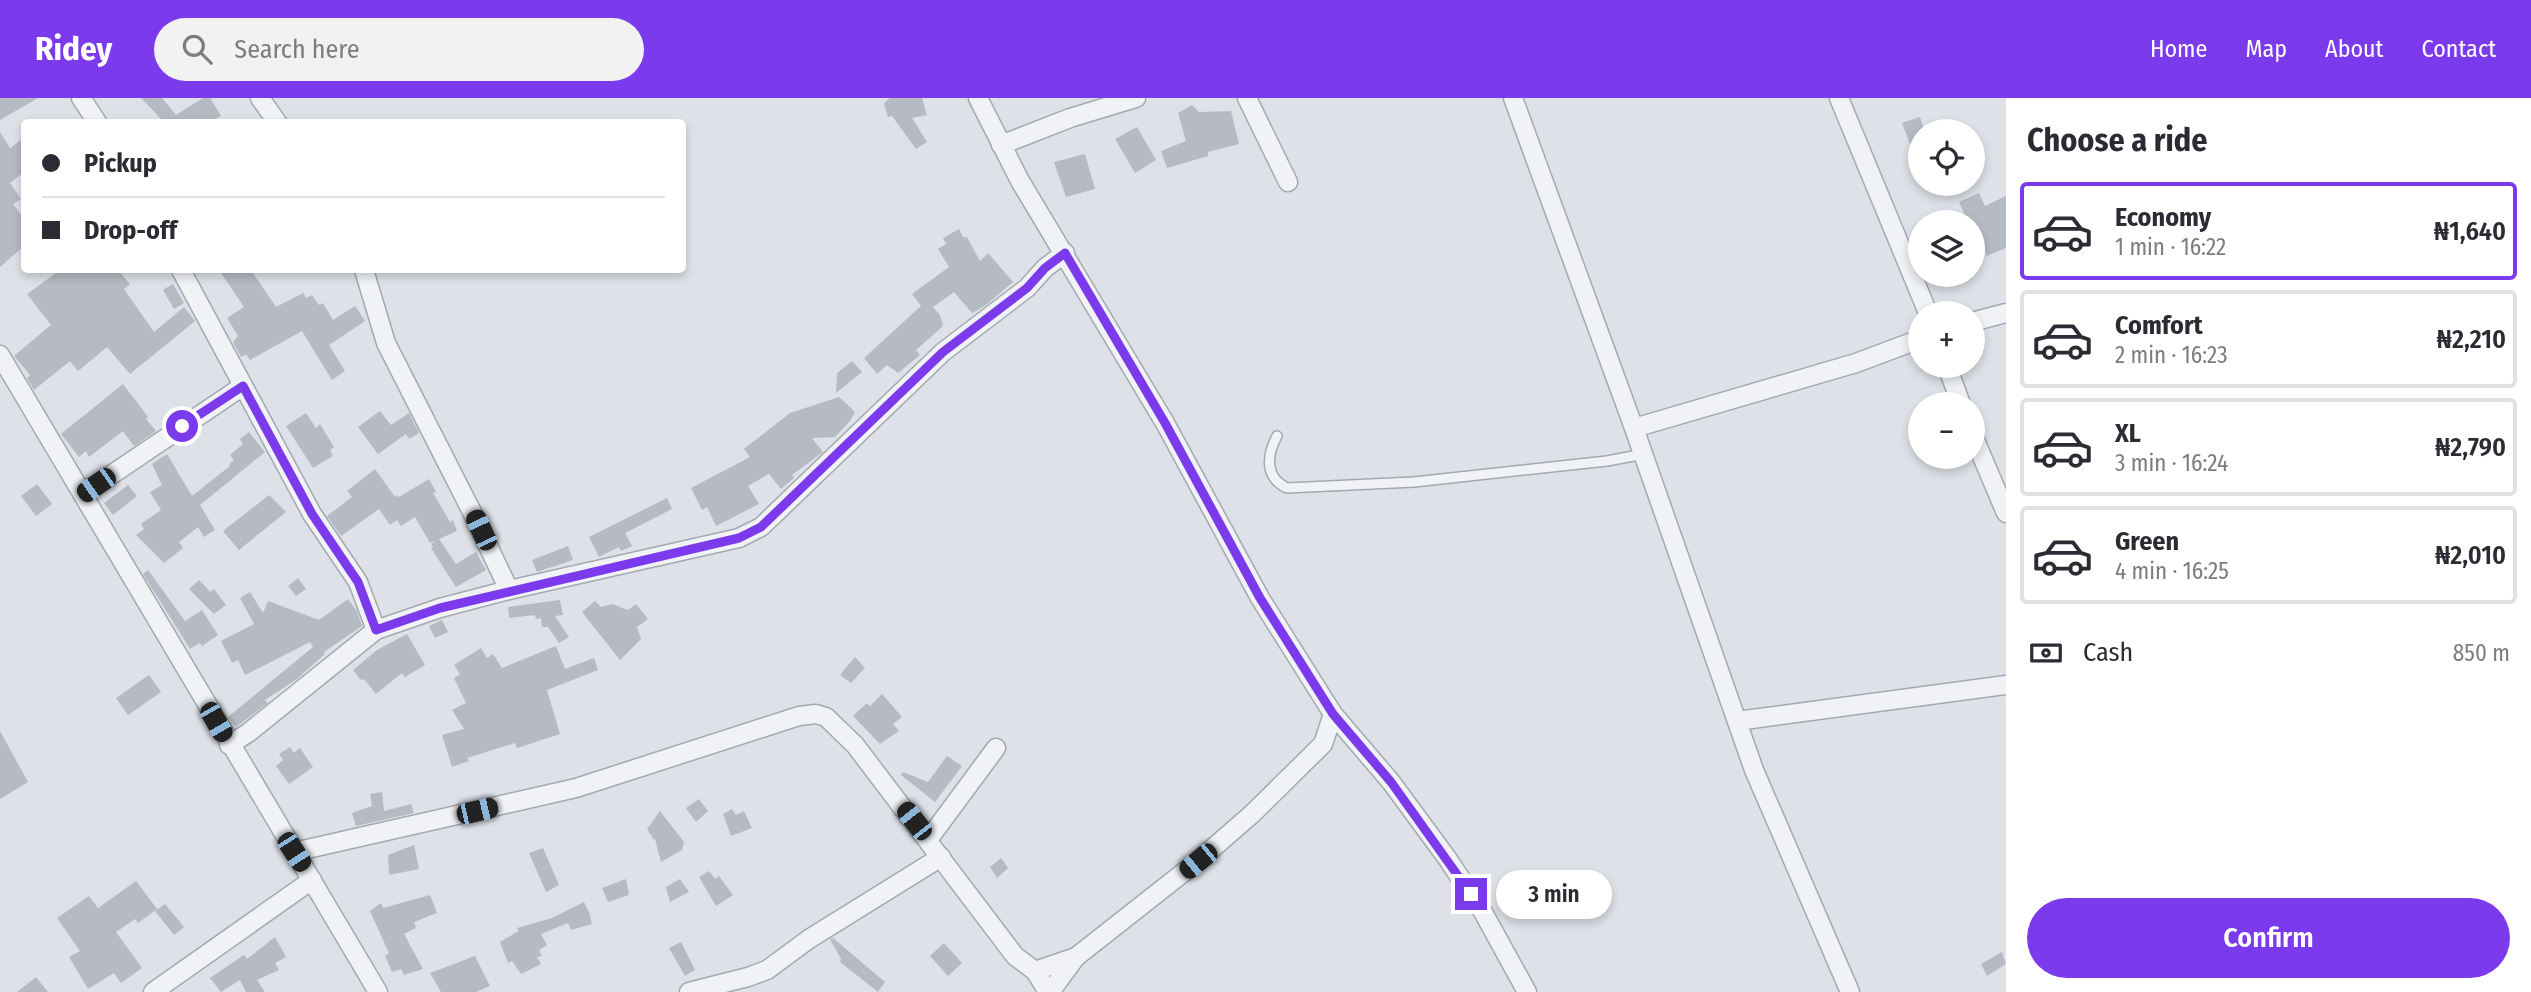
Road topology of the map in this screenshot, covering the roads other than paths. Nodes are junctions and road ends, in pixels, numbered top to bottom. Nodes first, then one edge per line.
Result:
1 (81, 98) edge
2 (260, 98) edge
3 (978, 98) edge
4 (1136, 98) edge
5 (1247, 98) edge
6 (1513, 98) edge
7 (1839, 98) edge
8 (95, 119) edge
9 (275, 119) edge
10 (1001, 145) junction
11 (1289, 182) dead end
12 (1065, 253) junction
13 (183, 273) edge
14 (365, 273) edge
15 (1923, 301) edge
16 (2006, 313) edge
17 (1985, 319) edge
18 (1908, 344) edge
19 (0, 355) edge
20 (243, 386) junction
21 (1634, 428) junction
22 (1277, 436) dead end
23 (1644, 454) junction
24 (1985, 464) edge
25 (83, 494) junction
26 (2006, 513) edge
27 (509, 590) junction
28 (376, 630) junction
29 (2006, 685) edge
30 (1333, 714) junction
31 (1737, 721) junction
32 (1355, 741) junction
33 (1323, 744) junction
34 (229, 745) junction
35 (996, 748) dead end
36 (928, 840) junction
37 (294, 852) junction
38 (942, 857) junction
39 (312, 880) junction
40 (1076, 957) junction
41 (1035, 971) junction
42 (176, 985) edge
43 (153, 992) edge
44 (378, 992) edge
45 (689, 992) edge
46 (1049, 992) edge
47 (1527, 992) edge
48 (1850, 992) edge

1 - 8 street
2 - 9 street
3 - 10 street
4 - 10 street
5 - 11 street
6 - 21 street
7 - 15 street
10 - 12 street
12 - 27 street
12 - 30 street
13 - 20 street
14 - 27 street
16 - 17 street
18 - 21 street
19 - 25 street
20 - 25 street
20 - 28 street
21 - 23 street
22 - 23 lane
23 - 31 street
24 - 26 street
25 - 34 street
27 - 28 street
28 - 34 street
29 - 31 street
30 - 32 street
30 - 33 street
31 - 48 street
32 - 33 street
32 - 47 street
33 - 40 street
34 - 37 street
35 - 36 street
36 - 37 street
36 - 38 street
37 - 39 street
38 - 41 street
38 - 45 street
39 - 42 street
39 - 44 street
40 - 41 street
40 - 46 street
41 - 46 street
42 - 43 street

